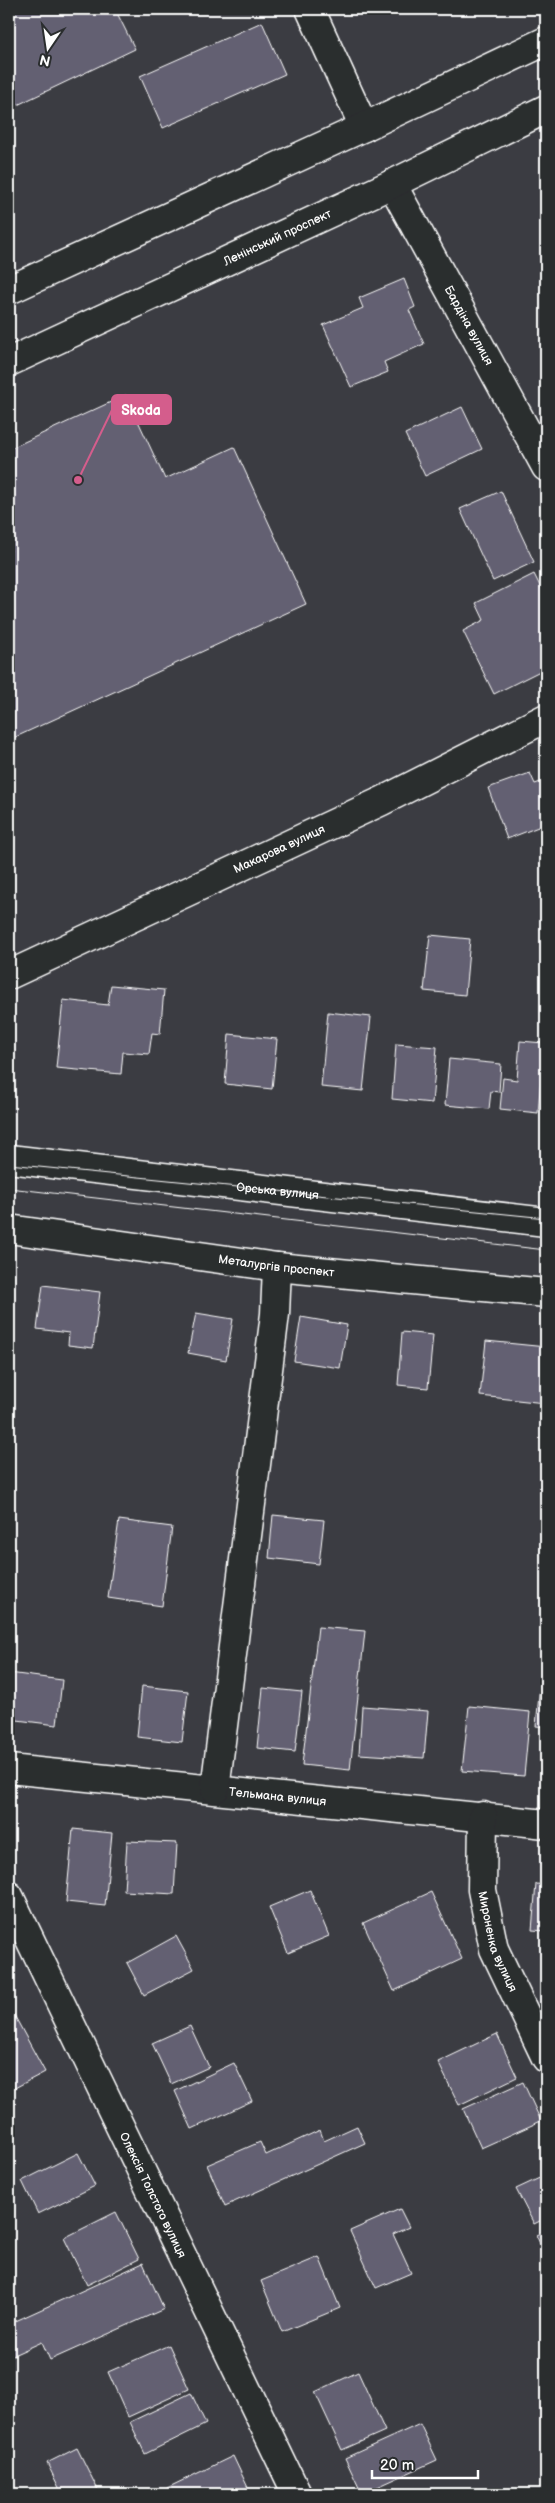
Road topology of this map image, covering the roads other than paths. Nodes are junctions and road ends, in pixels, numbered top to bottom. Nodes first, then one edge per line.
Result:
1 (310, 9) edge
2 (546, 41) edge
3 (546, 109) edge
4 (364, 127) junction
5 (392, 184) junction
6 (9, 290) edge
7 (9, 362) edge
8 (546, 467) edge
9 (546, 718) edge
10 (9, 975) edge
11 (9, 1159) edge
12 (546, 1222) edge
13 (9, 1229) edge
14 (277, 1267) junction
15 (546, 1293) edge
16 (9, 1769) edge
17 (215, 1790) junction
18 (483, 1816) junction
19 (546, 1824) edge
20 (9, 1896) edge
21 (546, 2058) edge
22 (296, 2494) edge

1 - 4 street
2 - 4 street
3 - 5 street, Ленінський проспект
4 - 6 street
5 - 7 street, Ленінський проспект
5 - 8 street, Бардіна вулиця
9 - 10 street, Макарова вулиця
11 - 12 street, Орська вулиця
13 - 14 street, Металургів проспект
14 - 15 street, Металургів проспект
14 - 17 street
16 - 17 street, Тельмана вулиця
17 - 18 street, Тельмана вулиця
18 - 19 street, Тельмана вулиця
18 - 21 street, Мироненка вулиця
20 - 22 street, Олексія Толстого вулиця

